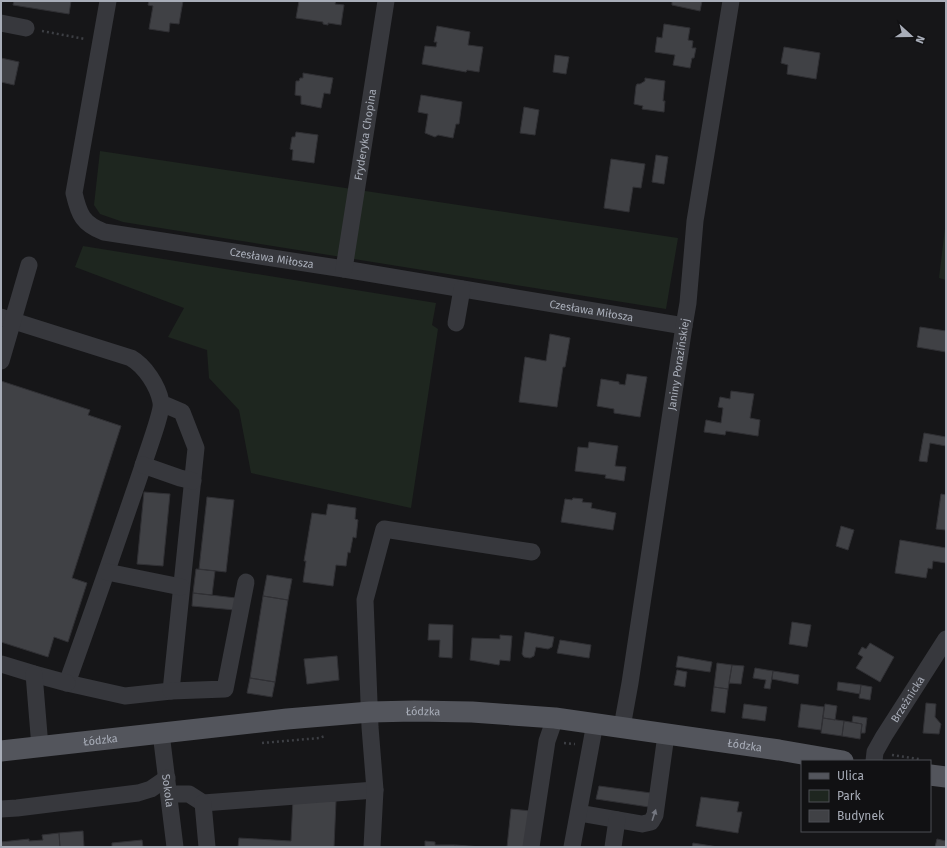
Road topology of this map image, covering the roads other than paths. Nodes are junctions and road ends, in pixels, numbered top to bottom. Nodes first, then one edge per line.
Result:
1 (108, 1) edge
2 (386, 1) edge
3 (730, 1) edge
4 (1, 23) edge
5 (26, 28) road end
6 (29, 265) dead end
7 (344, 269) junction
8 (462, 289) junction
9 (7, 318) edge
10 (456, 323) dead end
11 (684, 326) junction
12 (1, 361) edge
13 (161, 403) junction
14 (143, 464) junction
15 (193, 481) junction
16 (532, 552) dead end
17 (107, 572) junction
18 (246, 582) dead end
19 (181, 587) junction
20 (946, 639) edge
21 (1, 664) edge
22 (34, 674) junction
23 (67, 683) junction
24 (171, 692) junction
25 (370, 712) junction
26 (555, 718) junction
27 (595, 723) junction
28 (622, 727) junction
29 (161, 733) junction
30 (666, 735) junction
31 (40, 747) junction
32 (1, 751) edge
33 (837, 760) edge
34 (874, 760) edge
35 (931, 775) edge
36 (946, 777) edge
37 (168, 786) junction
38 (375, 790) junction
39 (203, 803) junction
40 (1, 809) edge
41 (579, 813) junction
42 (618, 820) junction
43 (176, 847) edge
44 (207, 847) edge
45 (372, 847) edge
46 (531, 847) edge
47 (572, 847) edge
48 (613, 847) edge

1 - 7 street, Czesława Miłosza
2 - 7 street, Fryderyka Chopina
3 - 11 street, Janiny Porazińskiej
4 - 5 street
6 - 9 street
7 - 8 street, Czesława Miłosza
8 - 10 street
8 - 11 street, Czesława Miłosza
9 - 12 street
9 - 13 street
11 - 28 street, Janiny Porazińskiej
13 - 14 street
13 - 15 street
14 - 15 street
14 - 17 street
15 - 19 street
16 - 25 street
17 - 19 street
17 - 23 street
18 - 24 street
19 - 24 street
20 - 34 street, Brzeźnicka
21 - 22 street
22 - 23 street
22 - 31 street
23 - 24 street
25 - 26 main road, Łódzka
25 - 29 main road, Łódzka
25 - 38 street
26 - 27 main road, Łódzka
26 - 46 street
27 - 28 main road, Łódzka
27 - 41 street
28 - 30 main road, Łódzka
29 - 31 main road, Łódzka
29 - 37 street, Sokola
30 - 33 main road, Łódzka
42 -> 30 street
31 - 32 main road, Łódzka
35 - 36 main road
37 - 39 street
37 - 40 street
37 - 43 street, Sokola
38 - 39 street
38 - 45 street
39 - 44 street
41 - 42 street
41 - 47 street
42 - 48 street

